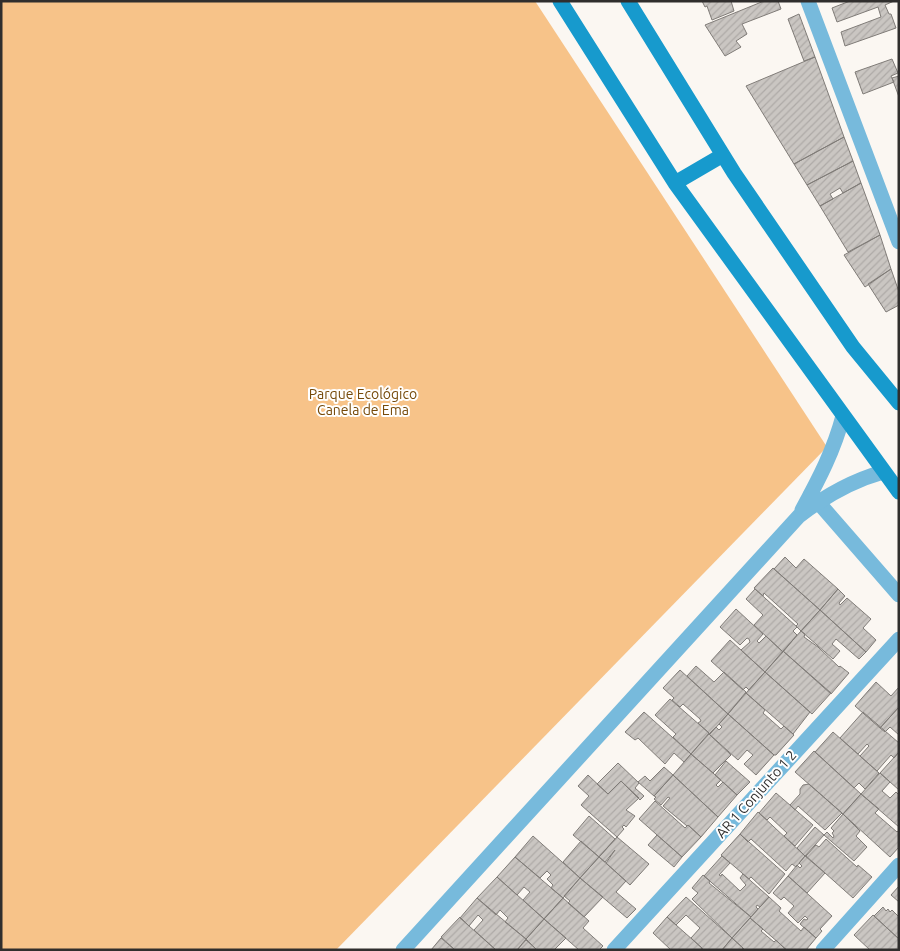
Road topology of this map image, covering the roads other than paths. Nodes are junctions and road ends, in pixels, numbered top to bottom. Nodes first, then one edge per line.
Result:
1 (560, 1) edge
2 (628, 1) edge
3 (808, 1) edge
4 (723, 155) junction
5 (675, 183) junction
6 (899, 242) edge
7 (899, 403) edge
8 (843, 416) junction
9 (883, 472) junction
10 (899, 492) edge
11 (814, 498) junction
12 (899, 595) edge
13 (899, 638) edge
14 (899, 865) edge
15 (403, 950) edge
16 (614, 950) edge
17 (823, 950) edge

1 - 5 main road
2 - 4 main road
3 - 6 street
4 - 5 main road
4 - 7 main road
5 - 8 main road
8 - 9 main road
8 - 11 street
9 - 10 main road
9 - 11 street
11 - 12 street
11 - 15 street
13 - 16 street, AR 1 Conjunto 1 2
14 - 17 street

